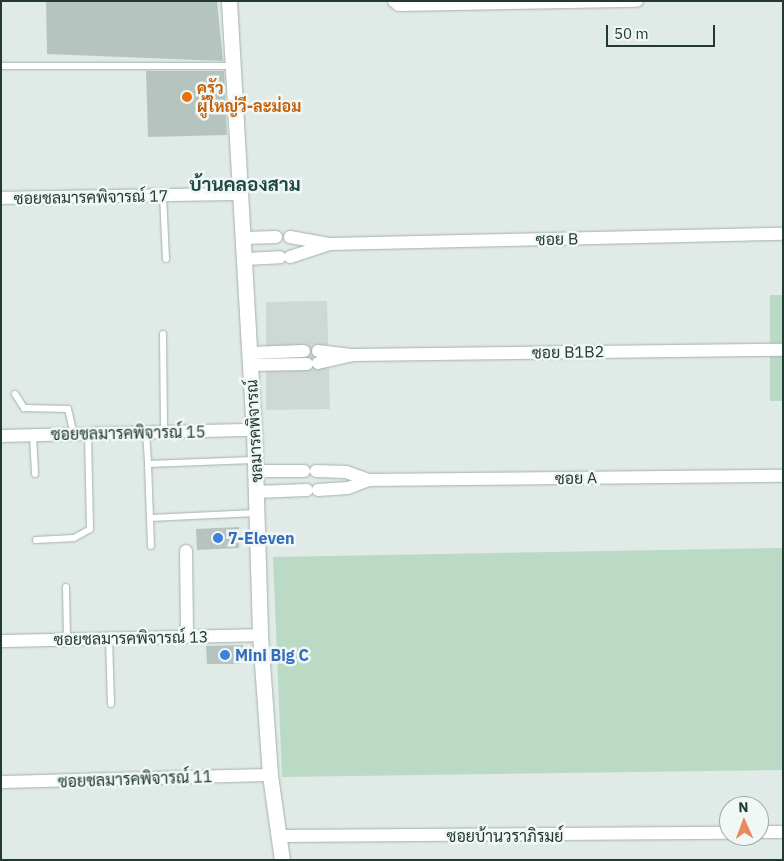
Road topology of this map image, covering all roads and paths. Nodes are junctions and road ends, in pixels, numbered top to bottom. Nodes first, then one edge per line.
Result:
1 (229, 1) edge
2 (394, 1) edge
3 (637, 1) edge
4 (1, 66) edge
5 (234, 66) junction
6 (241, 194) junction
7 (163, 196) junction
8 (1, 198) edge
9 (783, 234) edge
10 (276, 236) dead end
11 (290, 236) dead end
12 (244, 238) junction
13 (330, 244) junction
14 (166, 259) dead end
15 (245, 259) junction
16 (164, 334) dead end
17 (783, 350) edge
18 (250, 359) junction
19 (16, 394) dead end
20 (254, 430) junction
21 (164, 432) junction
22 (146, 433) junction
23 (74, 434) junction
24 (88, 434) junction
25 (33, 435) junction
26 (1, 436) edge
27 (148, 464) junction
28 (255, 466) junction
29 (35, 474) dead end
30 (783, 476) edge
31 (368, 480) junction
32 (256, 492) junction
33 (257, 513) junction
34 (150, 518) junction
35 (36, 540) dead end
36 (151, 546) dead end
37 (186, 551) dead end
38 (66, 587) dead end
39 (260, 635) junction
40 (186, 636) junction
41 (109, 638) junction
42 (67, 639) junction
43 (1, 641) edge
44 (111, 704) dead end
45 (270, 775) junction
46 (1, 782) edge
47 (769, 832) edge
48 (783, 832) edge
49 (719, 833) edge
50 (282, 836) junction
51 (282, 860) edge

1 - 5 street, ชลมารคพิจารณ์
2 - 3 street
4 - 5 lane
5 - 6 street, ชลมารคพิจารณ์
6 - 7 street, ซอยชลมารคพิจารณ์ 17
6 - 12 street, ชลมารคพิจารณ์
7 - 8 street, ซอยชลมารคพิจารณ์ 17
7 - 14 lane
9 - 13 street, ซอย B
10 - 12 street
11 - 13 street, ซอย B
12 - 15 street, ชลมารคพิจารณ์
13 - 15 street, ซอย B
15 - 18 street, ชลมารคพิจารณ์
16 - 21 lane
17 - 18 street, ซอย B1B2
18 - 20 street, ชลมารคพิจารณ์
19 - 23 lane
20 - 21 street, ซอยชลมารคพิจารณ์ 15
20 - 28 street, ชลมารคพิจารณ์
21 - 22 street, ซอยชลมารคพิจารณ์ 15
22 - 24 street, ซอยชลมารคพิจารณ์ 15
22 - 27 lane
23 - 24 street, ซอยชลมารคพิจารณ์ 15
23 - 25 street, ซอยชลมารคพิจารณ์ 15
24 - 35 lane
25 - 26 street, ซอยชลมารคพิจารณ์ 15
25 - 29 lane
27 - 28 lane
27 - 34 lane
28 - 31 street, ซอย A
28 - 32 street, ชลมารคพิจารณ์
30 - 31 street, ซอย A
31 - 32 street, ซอย A
32 - 33 street, ชลมารคพิจารณ์
33 - 34 lane
33 - 39 street, ชลมารคพิจารณ์
34 - 36 lane
37 - 40 street
38 - 42 lane
39 - 40 street, ซอยชลมารคพิจารณ์ 13
39 - 45 street, ชลมารคพิจารณ์
40 - 41 street, ซอยชลมารคพิจารณ์ 13
41 - 42 street, ซอยชลมารคพิจารณ์ 13
41 - 44 lane
42 - 43 street, ซอยชลมารคพิจารณ์ 13
45 - 46 street, ซอยชลมารคพิจารณ์ 11
45 - 50 street, ชลมารคพิจารณ์
47 - 48 street
49 - 50 street, ซอยบ้านวราภิรมย์
50 - 51 street, ชลมารคพิจารณ์

